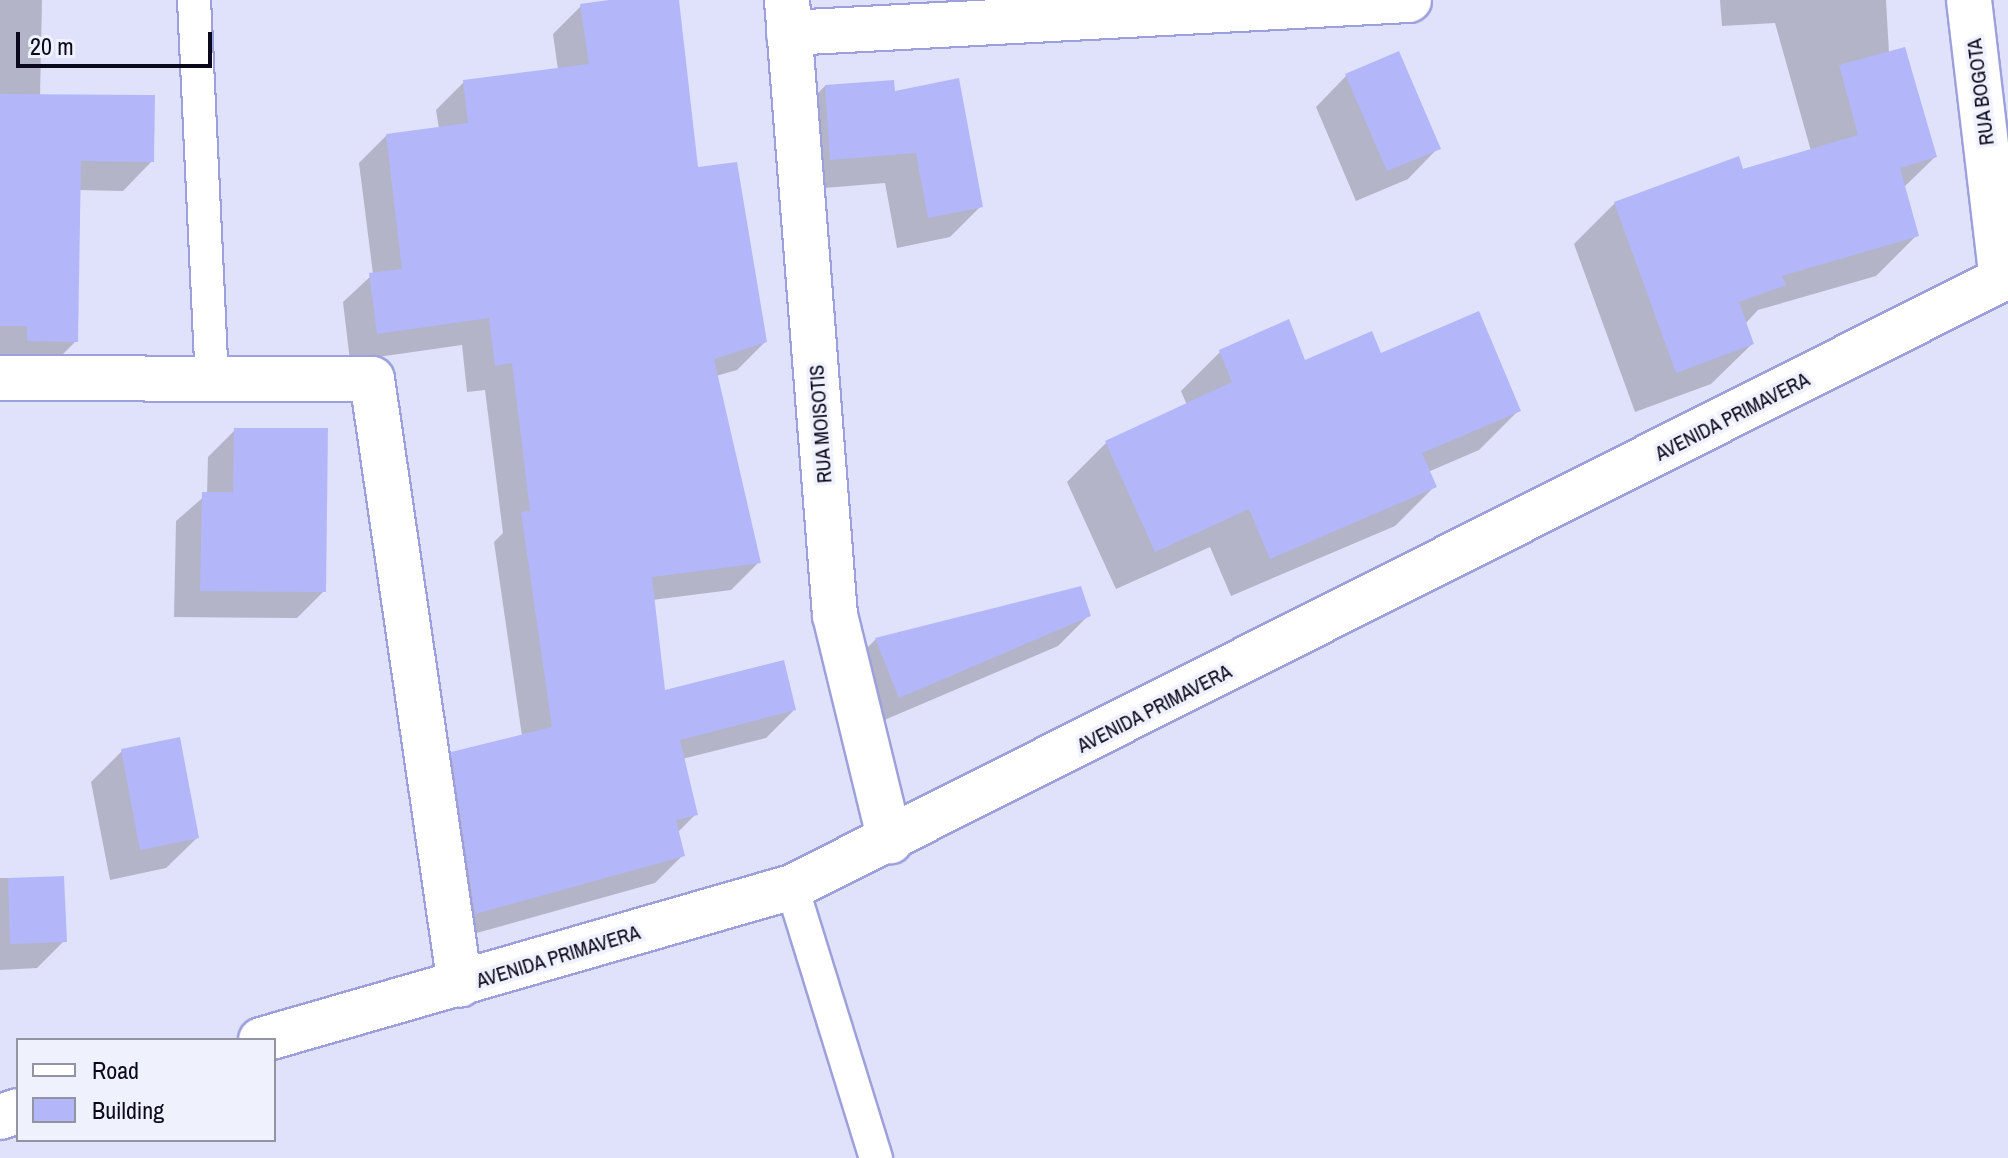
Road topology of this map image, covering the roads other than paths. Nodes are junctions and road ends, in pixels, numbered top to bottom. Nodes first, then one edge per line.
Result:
1 (194, 0) edge
2 (1409, 0) edge
3 (1969, 0) edge
4 (788, 17) edge
5 (2005, 278) edge
6 (212, 375) junction
7 (0, 378) edge
8 (890, 841) junction
9 (792, 887) junction
10 (460, 985) junction
11 (268, 1038) edge
12 (876, 1158) edge

1 - 6 lane
2 - 4 street
3 - 5 street, RUA BOGOTA
4 - 8 street, RUA MOISOTIS
5 - 8 street, AVENIDA PRIMAVERA
6 - 7 street
6 - 10 street
8 - 9 street, AVENIDA PRIMAVERA
9 - 10 street, AVENIDA PRIMAVERA
9 - 12 lane
10 - 11 street, AVENIDA PRIMAVERA

